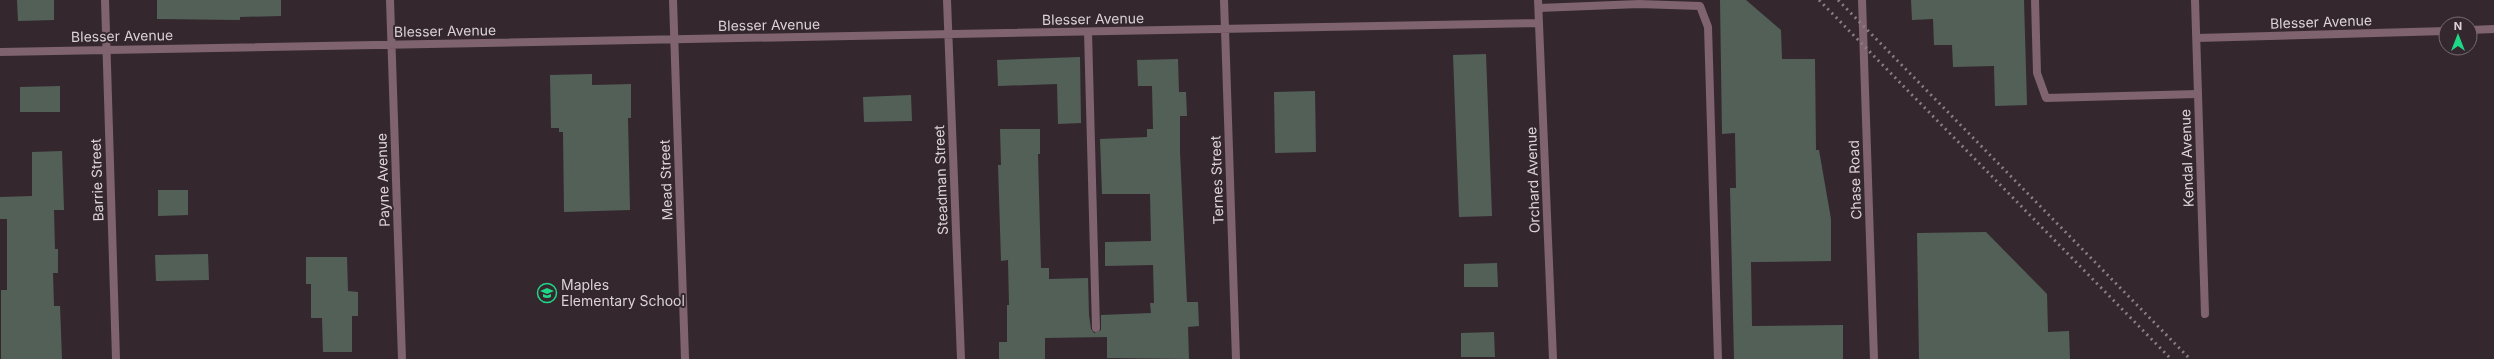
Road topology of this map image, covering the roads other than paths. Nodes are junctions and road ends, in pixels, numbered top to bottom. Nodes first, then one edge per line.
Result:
1 (105, 0) edge
2 (390, 0) edge
3 (673, 0) edge
4 (947, 0) edge
5 (1224, 0) edge
6 (1862, 0) edge
7 (2035, 0) edge
8 (2195, 0) edge
9 (1538, 4) edge
10 (1539, 23) junction
11 (1226, 28) junction
12 (2494, 29) edge
13 (2478, 30) edge
14 (2438, 31) edge
15 (1088, 32) junction
16 (948, 35) junction
17 (2196, 38) junction
18 (675, 40) junction
19 (392, 45) junction
20 (106, 50) junction
21 (0, 52) edge
22 (2198, 94) junction
23 (2206, 314) dead end
24 (1096, 328) dead end
25 (116, 359) edge
26 (402, 359) edge
27 (685, 359) edge
28 (961, 359) edge
29 (1236, 359) edge
30 (1553, 359) edge
31 (1718, 359) edge
32 (1874, 359) edge

1 - 20 street, Barrie Street
2 - 19 street, Payne Avenue
3 - 18 street, Mead Street
4 - 16 street, Steadman Street
5 - 11 street, Ternes Street
6 - 32 street, Chase Road
7 - 22 street
8 - 17 street, Kendal Avenue
9 - 10 street, Orchard Avenue
9 - 31 street
10 - 11 street, Blesser Avenue
10 - 30 street, Orchard Avenue
11 - 15 street, Blesser Avenue
11 - 29 street, Ternes Street
12 - 13 street
14 - 17 street, Blesser Avenue
15 - 16 street, Blesser Avenue
15 - 24 street
16 - 18 street, Blesser Avenue
16 - 28 street, Steadman Street
17 - 22 street, Kendal Avenue
18 - 19 street, Blesser Avenue
18 - 27 street, Mead Street
19 - 20 street, Blesser Avenue
19 - 26 street, Payne Avenue
20 - 21 street, Blesser Avenue
20 - 25 street, Barrie Street
22 - 23 street, Kendal Avenue

